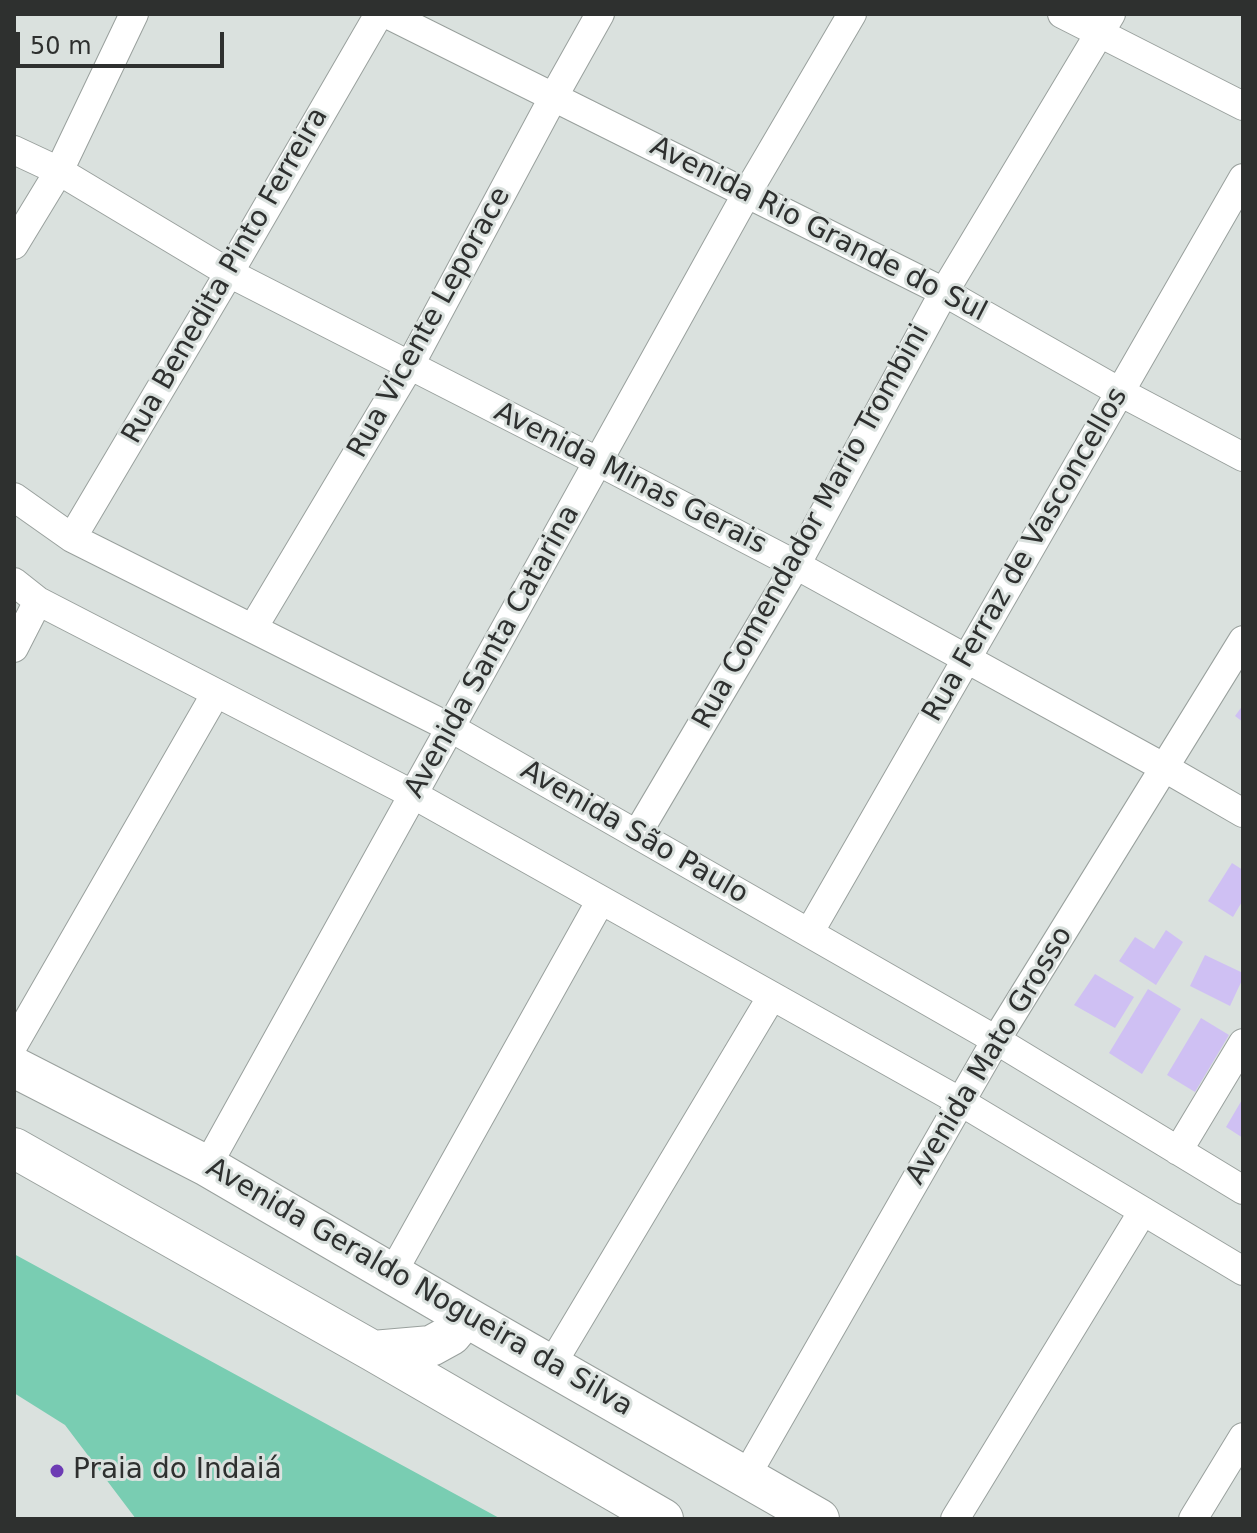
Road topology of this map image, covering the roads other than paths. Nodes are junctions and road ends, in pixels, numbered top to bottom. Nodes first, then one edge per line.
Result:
1 (134, 14) edge
2 (379, 14) edge
3 (387, 14) edge
4 (600, 14) edge
5 (852, 14) edge
6 (1062, 14) edge
7 (1106, 24) edge
8 (554, 96) junction
9 (1243, 106) edge
10 (14, 150) edge
11 (59, 171) junction
12 (1243, 178) edge
13 (747, 193) junction
14 (14, 245) edge
15 (229, 273) junction
16 (944, 292) junction
17 (410, 365) junction
18 (1120, 392) junction
19 (1243, 457) edge
20 (599, 462) junction
21 (14, 497) edge
22 (72, 538) junction
23 (796, 565) junction
24 (14, 582) edge
25 (38, 601) junction
26 (253, 628) junction
27 (1243, 640) edge
28 (14, 648) edge
29 (966, 658) junction
30 (216, 693) junction
31 (451, 728) junction
32 (1165, 768) junction
33 (414, 795) junction
34 (1243, 813) edge
35 (637, 834) junction
36 (601, 900) junction
37 (809, 933) junction
38 (772, 996) junction
39 (996, 1040) junction
40 (1243, 1043) edge
41 (14, 1044) edge
42 (14, 1067) edge
43 (961, 1102) junction
44 (14, 1148) edge
45 (1178, 1151) junction
46 (207, 1166) junction
47 (1243, 1190) edge
48 (1143, 1211) junction
49 (1243, 1271) edge
50 (393, 1272) junction
51 (466, 1317) junction
52 (373, 1351) junction
53 (552, 1364) junction
54 (1243, 1437) edge
55 (746, 1476) junction
56 (663, 1519) edge
57 (819, 1519) edge
58 (955, 1519) edge
59 (1193, 1519) edge

1 - 11 street
2 - 15 street, Rua Benedita Pinto Ferreira
3 - 8 street, Avenida Rio Grande do Sul
4 - 8 street, Rua Vicente Leporace
5 - 13 street, Avenida Santa Catarina
6 - 7 street
7 - 9 street
7 - 16 street, Rua Comendador Mario Trombini
8 - 13 street, Avenida Rio Grande do Sul
8 - 17 street, Rua Vicente Leporace
10 - 11 street, Avenida Minas Gerais
11 - 14 street
11 - 15 street, Avenida Minas Gerais
12 - 18 street, Rua Ferraz de Vasconcellos
13 - 16 street, Avenida Rio Grande do Sul
13 - 20 street, Avenida Santa Catarina
15 - 17 street, Avenida Minas Gerais
15 - 22 street, Rua Benedita Pinto Ferreira
16 - 18 street, Avenida Rio Grande do Sul
16 - 23 street, Rua Comendador Mario Trombini
17 - 20 street, Avenida Minas Gerais
17 - 26 street, Rua Vicente Leporace
18 - 19 street, Avenida Rio Grande do Sul
18 - 29 street, Rua Ferraz de Vasconcellos
20 - 23 street, Avenida Minas Gerais
20 - 31 street, Avenida Santa Catarina
21 - 22 street, Avenida São Paulo
22 - 26 street, Avenida São Paulo
23 - 29 street, Avenida Minas Gerais
23 - 35 street, Rua Comendador Mario Trombini
24 - 25 street
25 - 28 street
25 - 30 street
26 - 31 street, Avenida São Paulo
27 - 32 street, Avenida Mato Grosso
29 - 32 street, Avenida Minas Gerais
29 - 37 street, Rua Ferraz de Vasconcellos
30 - 33 street
30 - 41 street
31 - 33 street, Avenida Santa Catarina
31 - 35 street, Avenida São Paulo
32 - 34 street, Avenida Minas Gerais
32 - 39 street, Avenida Mato Grosso
33 - 36 street
33 - 46 street, Avenida Santa Catarina
35 - 37 street, Avenida São Paulo
36 - 38 street
36 - 50 street
37 - 39 street, Avenida São Paulo
38 - 43 street
38 - 53 street
39 - 43 street, Avenida Mato Grosso
39 - 45 street, Avenida São Paulo
40 - 45 street
42 - 46 main road, Avenida Geraldo Nogueira da Silva
43 - 48 street
43 - 55 street, Avenida Mato Grosso
44 - 52 main road
45 - 47 street, Avenida São Paulo
46 - 50 main road, Avenida Geraldo Nogueira da Silva
48 - 49 street
48 - 58 street
50 - 51 main road, Avenida Geraldo Nogueira da Silva
51 - 52 main road
51 - 53 main road, Avenida Geraldo Nogueira da Silva
52 - 56 main road
53 - 55 main road, Avenida Geraldo Nogueira da Silva
54 - 59 street
55 - 57 main road, Avenida Geraldo Nogueira da Silva

